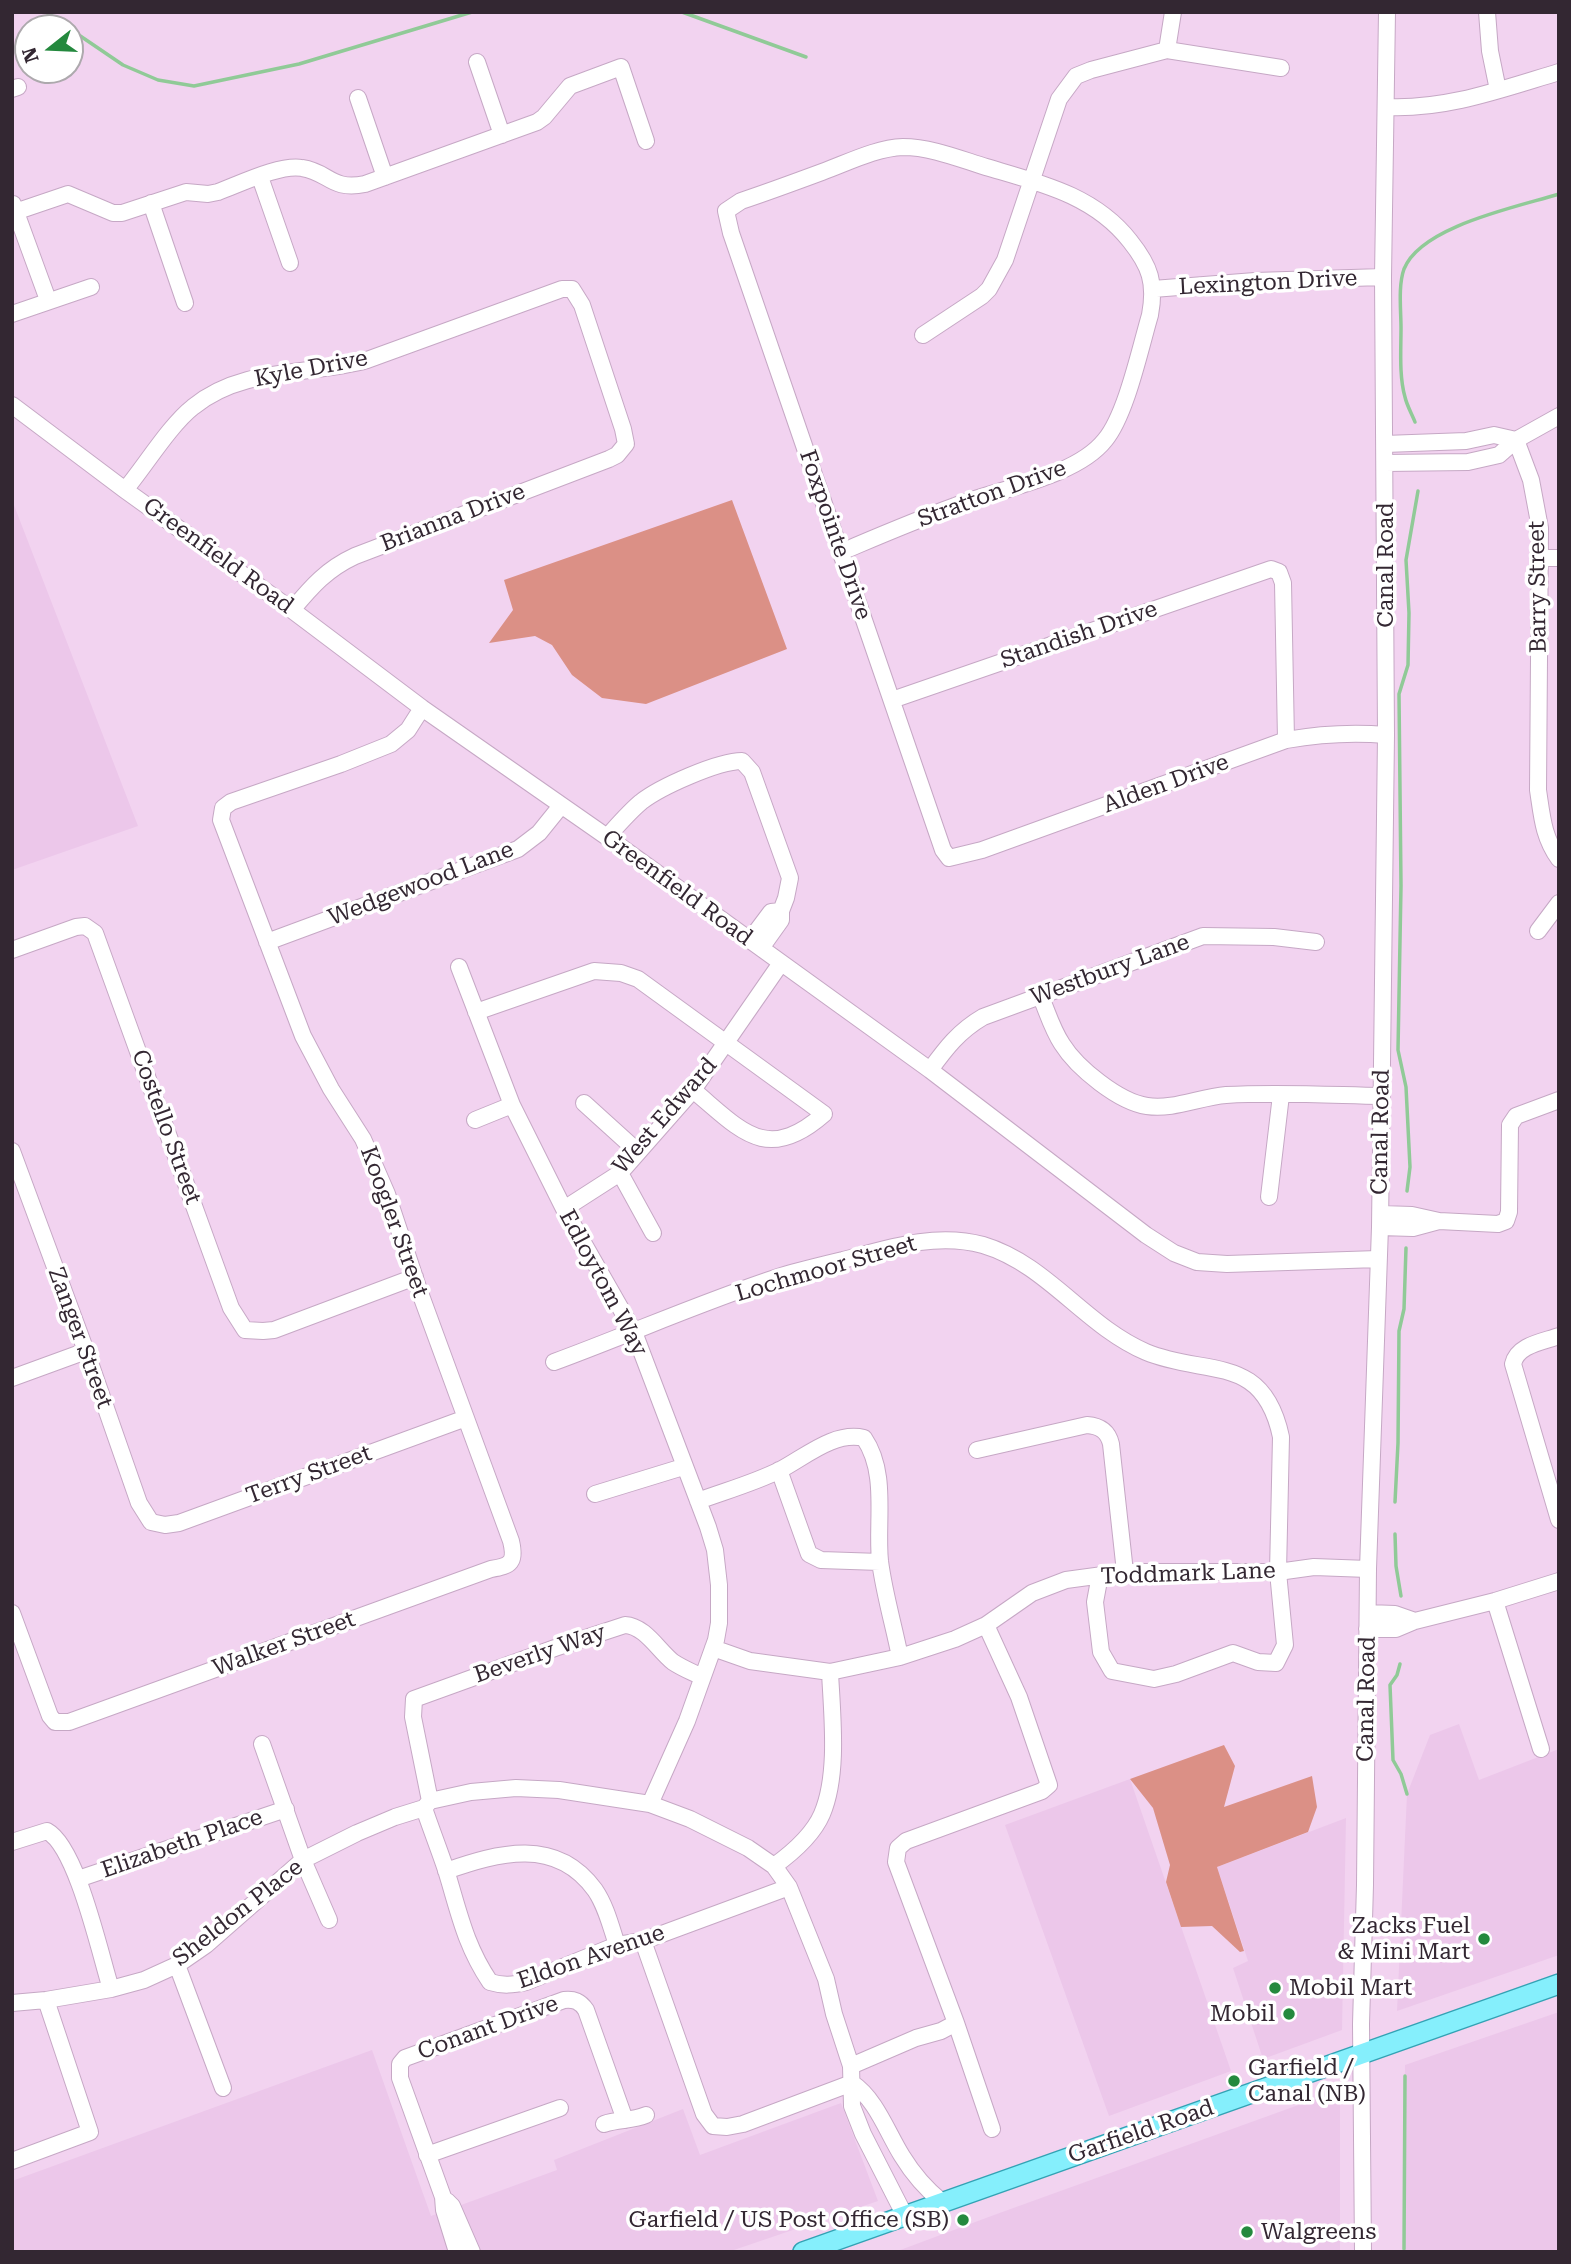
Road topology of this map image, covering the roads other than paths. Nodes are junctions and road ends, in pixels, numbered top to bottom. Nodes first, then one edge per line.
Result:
1 (1173, 12) edge
2 (1387, 12) edge
3 (1487, 12) edge
4 (1167, 50) junction
5 (477, 62) dead end
6 (1281, 68) dead end
7 (1559, 72) edge
8 (1499, 90) junction
9 (358, 98) dead end
10 (1387, 107) junction
11 (502, 135) junction
12 (646, 141) dead end
13 (260, 177) junction
14 (386, 177) junction
15 (1033, 180) junction
16 (151, 203) junction
17 (13, 208) edge
18 (290, 263) dead end
19 (1383, 277) junction
20 (91, 286) dead end
21 (1153, 289) junction
22 (48, 300) junction
23 (185, 303) dead end
24 (12, 314) edge
25 (923, 335) dead end
26 (12, 405) edge
27 (1559, 416) edge
28 (1516, 440) junction
29 (1421, 443) junction
30 (626, 444) joint
31 (1385, 444) junction
32 (1422, 462) junction
33 (1385, 463) junction
34 (125, 490) junction
35 (841, 552) junction
36 (1540, 558) junction
37 (1559, 558) edge
38 (292, 610) junction
39 (892, 700) junction
40 (422, 708) junction
41 (1386, 735) junction
42 (1286, 740) junction
43 (560, 807) junction
44 (607, 837) junction
45 (949, 858) joint
46 (1559, 859) edge
47 (1559, 903) edge
48 (1538, 930) dead end
49 (267, 942) junction
50 (1316, 942) dead end
51 (756, 944) junction
52 (12, 950) edge
53 (781, 963) junction
54 (459, 967) dead end
55 (1040, 995) junction
56 (476, 1012) junction
57 (727, 1042) junction
58 (930, 1070) junction
59 (693, 1090) junction
60 (1281, 1095) junction
61 (1382, 1096) junction
62 (1559, 1100) edge
63 (584, 1103) dead end
64 (512, 1105) junction
65 (475, 1120) dead end
66 (12, 1151) edge
67 (637, 1151) junction
68 (620, 1173) junction
69 (1269, 1197) dead end
70 (564, 1209) junction
71 (1380, 1220) junction
72 (653, 1233) dead end
73 (1378, 1259) junction
74 (415, 1278) junction
75 (634, 1332) junction
76 (1559, 1336) edge
77 (86, 1351) junction
78 (554, 1362) dead end
79 (12, 1378) edge
80 (466, 1418) junction
81 (976, 1450) dead end
82 (684, 1467) junction
83 (779, 1470) junction
84 (595, 1494) dead end
85 (698, 1501) junction
86 (1559, 1520) edge
87 (151, 1522) joint
88 (511, 1562) joint
89 (880, 1562) junction
90 (1368, 1569) junction
91 (1125, 1572) junction
92 (1278, 1572) junction
93 (1100, 1575) junction
94 (1559, 1581) edge
95 (1495, 1601) junction
96 (12, 1613) edge
97 (1368, 1621) junction
98 (986, 1625) junction
99 (713, 1648) junction
100 (900, 1657) junction
101 (830, 1672) junction
102 (702, 1677) junction
103 (262, 1744) dead end
104 (1541, 1749) dead end
105 (427, 1804) junction
106 (650, 1804) junction
107 (286, 1809) junction
108 (12, 1842) edge
109 (303, 1860) junction
110 (774, 1866) junction
111 (446, 1871) junction
112 (78, 1879) junction
113 (789, 1887) junction
114 (329, 1920) dead end
115 (643, 1941) junction
116 (617, 1945) junction
117 (177, 1965) junction
118 (1559, 1984) edge
119 (111, 1989) junction
120 (46, 2000) junction
121 (12, 2003) edge
122 (956, 2023) junction
123 (1361, 2053) junction
124 (850, 2066) junction
125 (852, 2083) junction
126 (223, 2088) dead end
127 (560, 2108) dead end
128 (646, 2115) dead end
129 (625, 2120) junction
130 (604, 2124) dead end
131 (992, 2129) dead end
132 (428, 2155) junction
133 (12, 2161) edge
134 (443, 2197) junction
135 (942, 2202) junction
136 (905, 2216) junction
137 (457, 2252) edge
138 (472, 2252) edge
139 (803, 2252) edge
140 (1363, 2252) edge

1 - 4 street
2 - 10 street, Canal Road
3 - 8 street
4 - 6 street
4 - 15 street
5 - 11 street
7 - 8 street
8 - 10 street
9 - 14 street
10 - 19 street, Canal Road
11 - 12 street
11 - 14 street
13 - 14 street
13 - 16 street
13 - 18 street
15 - 21 street
15 - 25 street
15 - 35 street, Foxpointe Drive
16 - 17 street
16 - 23 street
17 - 22 street
19 - 21 street, Lexington Drive
19 - 31 street, Canal Road
20 - 22 street
21 - 35 street, Stratton Drive
22 - 24 street
26 - 34 street, Greenfield Road
27 - 28 street
28 - 29 street
28 - 32 street
28 - 36 street, Barry Street
29 - 31 street
29 - 32 street
30 - 34 street, Kyle Drive
30 - 38 street, Brianna Drive
31 - 33 street, Canal Road
32 - 33 street
33 - 41 street, Canal Road
34 - 38 street, Greenfield Road
35 - 39 street, Foxpointe Drive
36 - 37 street
36 - 46 street, Barry Street
38 - 40 street, Greenfield Road
39 - 42 street, Standish Drive
39 - 45 street, Foxpointe Drive
40 - 43 street, Greenfield Road
40 - 49 street, Koogler Street
41 - 42 street, Alden Drive
41 - 61 street, Canal Road
42 - 45 street, Alden Drive
43 - 44 street, Greenfield Road
43 - 49 street, Wedgewood Lane
44 - 51 street, Greenfield Road
44 - 51 street
47 - 48 street
49 - 74 street, Koogler Street
50 - 55 street, Westbury Lane
51 - 53 street, Greenfield Road
52 - 74 street, Costello Street
53 - 57 street, West Edward
53 - 58 street, Greenfield Road
54 - 56 street, Edloytom Way
55 - 58 street, Westbury Lane
55 - 60 street
56 - 57 street
56 - 64 street, Edloytom Way
57 - 59 street, West Edward
57 - 59 street
58 - 73 street, Greenfield Road
59 - 67 street, West Edward
60 - 61 street
60 - 69 street
61 - 71 street, Canal Road
62 - 71 street
63 - 67 street
64 - 65 street
64 - 70 street, Edloytom Way
66 - 77 street, Zanger Street
67 - 68 street, West Edward
68 - 70 street, West Edward
68 - 72 street
70 - 75 street, Edloytom Way
71 - 73 street, Canal Road
73 - 90 street, Canal Road
74 - 80 street, Koogler Street
75 - 78 street, Lochmoor Street
75 - 82 street, Edloytom Way
75 - 92 street, Lochmoor Street
76 - 86 street
77 - 79 street
77 - 87 street, Zanger Street
80 - 87 street, Terry Street
80 - 88 street, Koogler Street
81 - 91 street
82 - 84 street
82 - 85 street, Edloytom Way
83 - 85 street
83 - 89 street
83 - 89 street
85 - 99 street, Edloytom Way
88 - 96 street, Walker Street
89 - 100 street
90 - 92 street, Toddmark Lane
90 - 97 street, Canal Road
91 - 92 street, Toddmark Lane
91 - 93 street, Toddmark Lane
92 - 93 street, Lochmoor Street
93 - 98 street, Toddmark Lane
94 - 95 street
95 - 97 street
95 - 104 street
97 - 123 street, Canal Road
98 - 100 street, Toddmark Lane
98 - 122 street
99 - 101 street
99 - 102 street, Edloytom Way
100 - 101 street
101 - 110 street
102 - 105 street, Beverly Way
102 - 106 street
103 - 107 street
105 - 106 street, Sheldon Place
105 - 109 street, Sheldon Place
105 - 111 street, Eldon Avenue
106 - 110 street, Sheldon Place
107 - 109 street
107 - 112 street, Elizabeth Place
108 - 112 street
109 - 114 street
109 - 117 street, Sheldon Place
110 - 113 street
111 - 116 street
111 - 116 street, Eldon Avenue
112 - 119 street
113 - 115 street, Eldon Avenue
113 - 124 street
115 - 116 street, Eldon Avenue
115 - 125 street
117 - 119 street, Sheldon Place
117 - 126 street
118 - 123 main road, Garfield Road
119 - 120 street, Sheldon Place
120 - 121 street, Sheldon Place
120 - 133 street
122 - 124 street
122 - 131 street
123 - 135 main road, Garfield Road
123 - 140 street, Canal Road
124 - 125 street
125 - 135 street
125 - 136 street
127 - 132 street
128 - 129 street
129 - 130 street
129 - 132 street, Conant Drive
132 - 134 street
134 - 137 street
134 - 138 street
135 - 136 main road, Garfield Road
136 - 139 main road, Garfield Road

